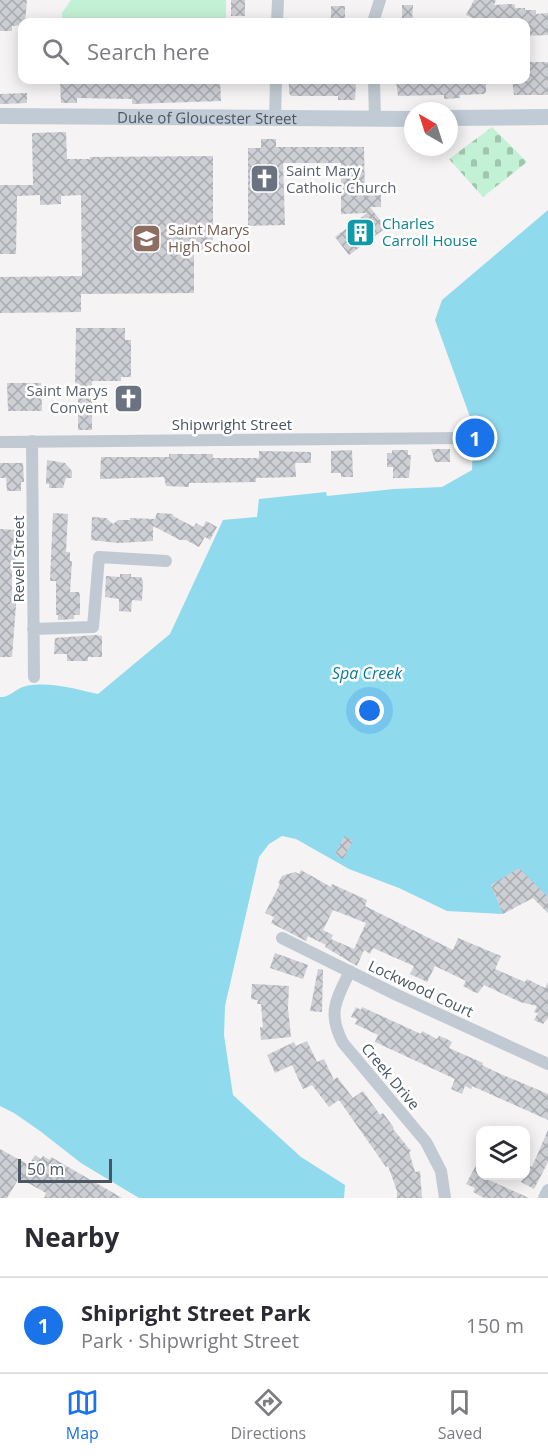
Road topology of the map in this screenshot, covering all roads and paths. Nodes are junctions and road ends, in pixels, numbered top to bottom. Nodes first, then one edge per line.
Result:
1 (278, 0) edge
2 (380, 0) edge
3 (277, 18) edge
4 (373, 18) edge
5 (276, 84) edge
6 (374, 84) edge
7 (0, 116) edge
8 (548, 117) edge
9 (458, 118) edge
10 (275, 119) junction
11 (375, 119) junction
12 (404, 119) edge
13 (465, 438) dead end
14 (32, 441) junction
15 (0, 442) edge
16 (166, 561) dead end
17 (33, 629) junction
18 (34, 677) dead end
19 (282, 938) dead end
20 (350, 971) junction
21 (548, 1064) edge
22 (548, 1190) edge
23 (445, 1198) edge
24 (544, 1198) edge

1 - 3 street
2 - 4 street
5 - 10 street
6 - 11 street
7 - 10 main road, Duke of Gloucester Street
8 - 9 main road
10 - 11 main road, Duke of Gloucester Street
11 - 12 main road, Duke of Gloucester Street
13 - 14 street, Shipwright Street
14 - 15 street, Shipwright Street
14 - 17 street, Revell Street
16 - 17 street
17 - 18 street, Revell Street
19 - 20 street, Lockwood Court
20 - 21 street, Lockwood Court
20 - 23 street, Creek Drive
22 - 24 street

